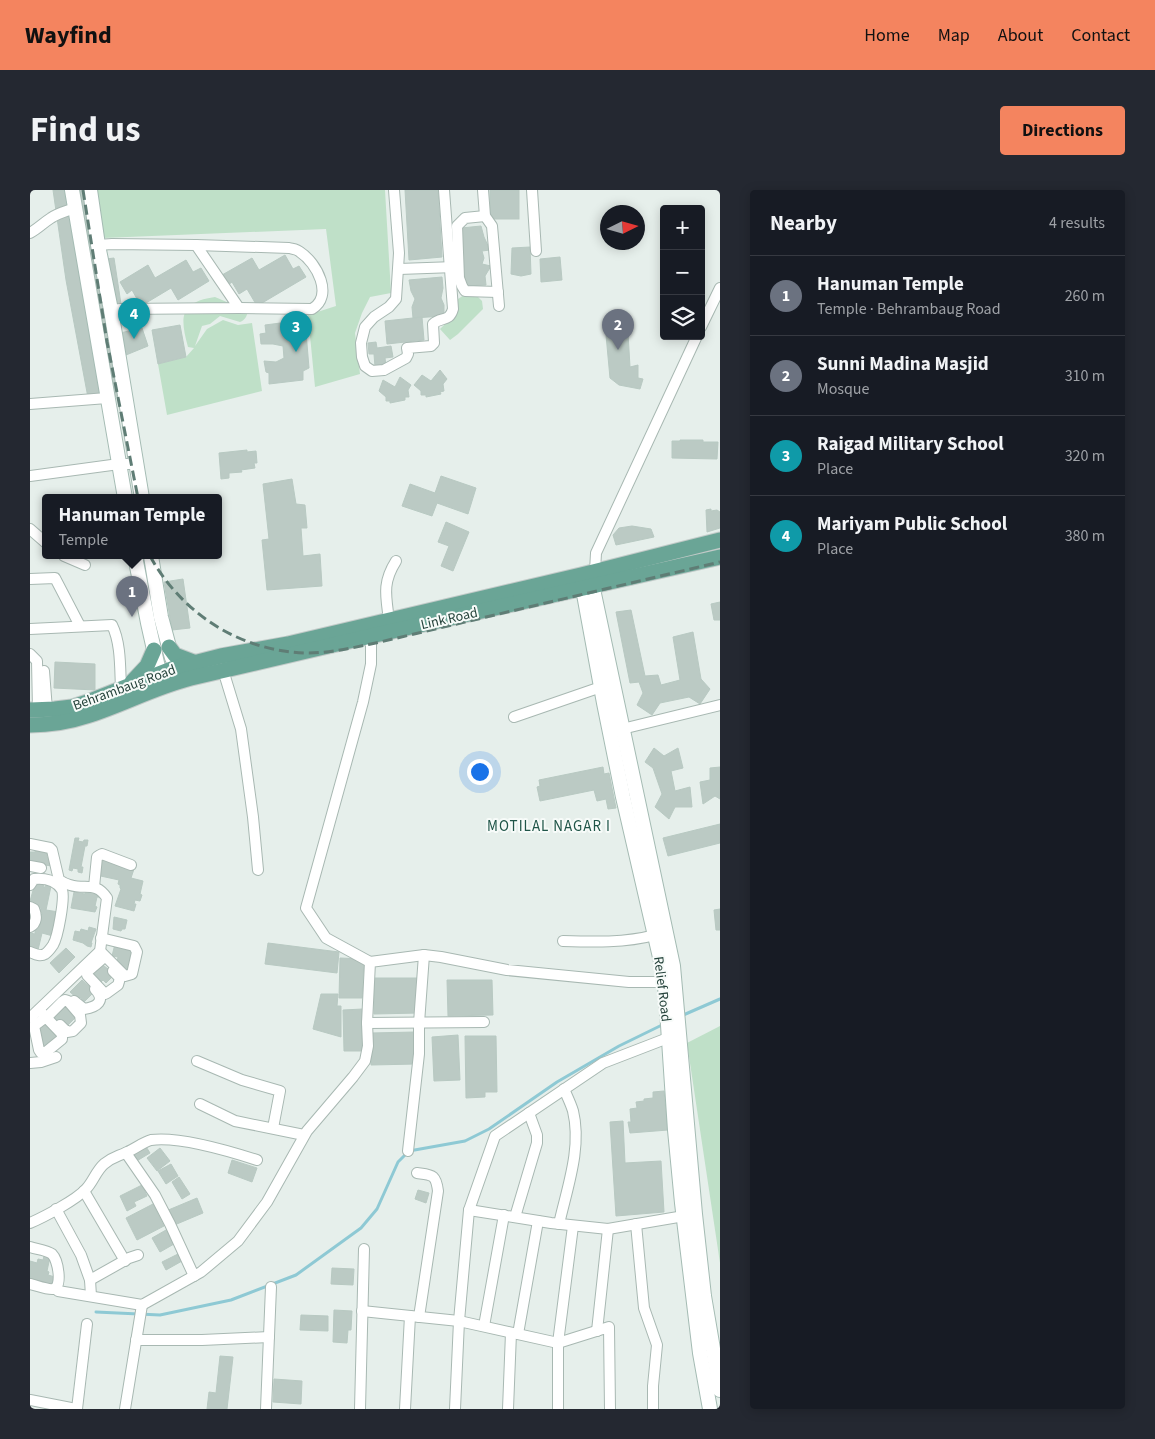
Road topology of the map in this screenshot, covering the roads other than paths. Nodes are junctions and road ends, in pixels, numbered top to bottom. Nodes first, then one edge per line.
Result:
1 (72, 190) edge
2 (90, 190) edge
3 (394, 190) edge
4 (444, 190) edge
5 (483, 190) edge
6 (532, 190) edge
7 (75, 208) junction
8 (485, 216) junction
9 (30, 233) edge
10 (98, 245) junction
11 (196, 245) junction
12 (536, 251) dead end
13 (454, 267) junction
14 (399, 269) junction
15 (720, 288) edge
16 (498, 292) junction
17 (499, 306) dead end
18 (240, 308) junction
19 (111, 310) junction
20 (705, 319) edge
21 (695, 340) edge
22 (107, 398) junction
23 (30, 404) edge
24 (119, 464) junction
25 (137, 464) junction
26 (30, 476) edge
27 (124, 494) edge
28 (141, 494) edge
29 (30, 529) edge
30 (42, 540) edge
31 (720, 540) edge
32 (720, 557) edge
33 (71, 559) edge
34 (137, 559) edge
35 (151, 559) edge
36 (396, 561) dead end
37 (85, 565) dead end
38 (30, 579) edge
39 (588, 579) junction
40 (389, 620) junction
41 (80, 626) junction
42 (30, 629) edge
43 (371, 636) junction
44 (169, 647) junction
45 (154, 650) junction
46 (30, 654) edge
47 (43, 662) dead end
48 (184, 669) junction
49 (223, 670) junction
50 (160, 680) junction
51 (125, 687) junction
52 (601, 687) junction
53 (720, 705) edge
54 (38, 710) edge
55 (514, 717) dead end
56 (30, 725) edge
57 (616, 731) junction
58 (30, 844) edge
59 (131, 864) dead end
60 (30, 866) edge
61 (41, 868) dead end
62 (258, 870) dead end
63 (30, 885) edge
64 (94, 887) junction
65 (30, 907) edge
66 (30, 927) edge
67 (655, 935) junction
68 (104, 939) junction
69 (563, 941) dead end
70 (30, 952) edge
71 (100, 955) junction
72 (424, 955) junction
73 (370, 962) junction
74 (78, 971) junction
75 (670, 988) junction
76 (60, 989) junction
77 (30, 1018) edge
78 (484, 1022) dead end
79 (367, 1023) junction
80 (419, 1023) junction
81 (673, 1033) junction
82 (56, 1057) dead end
83 (197, 1061) dead end
84 (30, 1063) edge
85 (564, 1089) junction
86 (200, 1104) dead end
87 (529, 1113) junction
88 (273, 1128) junction
89 (304, 1134) junction
90 (408, 1150) dead end
91 (126, 1153) junction
92 (257, 1160) dead end
93 (684, 1163) junction
94 (417, 1173) dead end
95 (84, 1191) junction
96 (56, 1209) junction
97 (469, 1210) junction
98 (504, 1216) junction
99 (684, 1216) junction
100 (515, 1217) junction
101 (538, 1221) junction
102 (30, 1223) edge
103 (559, 1224) junction
104 (636, 1224) junction
105 (573, 1226) junction
106 (608, 1229) junction
107 (30, 1247) edge
108 (364, 1249) dead end
109 (138, 1255) dead end
110 (125, 1261) junction
111 (194, 1276) junction
112 (90, 1280) junction
113 (30, 1284) edge
114 (271, 1287) dead end
115 (58, 1291) dead end
116 (91, 1296) junction
117 (142, 1304) junction
118 (362, 1311) junction
119 (415, 1316) junction
120 (459, 1321) junction
121 (88, 1324) dead end
122 (484, 1326) junction
123 (598, 1331) junction
124 (514, 1333) junction
125 (137, 1335) junction
126 (268, 1337) junction
127 (558, 1343) junction
128 (720, 1390) edge
129 (30, 1400) edge
130 (76, 1409) edge
131 (125, 1409) edge
132 (266, 1409) edge
133 (360, 1409) edge
134 (406, 1409) edge
135 (455, 1409) edge
136 (508, 1409) edge
137 (558, 1409) edge
138 (610, 1409) edge
139 (653, 1409) edge
140 (710, 1409) edge

1 - 7 street
2 - 10 street
3 - 14 street
4 - 13 street
5 - 8 street
6 - 12 street
7 - 9 street
7 - 22 street
8 - 13 street
8 - 16 street
10 - 11 street
10 - 19 street
11 - 18 street
11 - 18 street
13 - 14 street
13 - 14 street
13 - 16 street
15 - 20 street
16 - 17 street
18 - 19 street
19 - 25 street
21 - 39 street
22 - 23 street
22 - 24 street
24 - 25 street
24 - 26 street
24 - 27 street
25 - 28 street
29 - 30 street
31 - 39 main road, Link Road
32 - 39 main road, Link Road
33 - 37 street
34 - 45 street
35 - 44 street
36 - 40 street
38 - 41 street
39 - 40 main road, Link Road
39 - 43 main road, Link Road
39 - 52 street, Relief Road
39 - 57 street, Relief Road
40 - 48 main road, Link Road
41 - 42 street
41 - 51 street
43 - 49 main road, Link Road
43 - 73 street
44 - 48 street
44 - 48 main road
45 - 50 street
45 - 51 main road
46 - 54 street
47 - 54 street
48 - 49 main road, Link Road
48 - 50 main road
49 - 62 street
50 - 51 main road, Behrambaug Road
50 - 56 main road, Behrambaug Road
51 - 54 main road, Behrambaug Road
52 - 55 street
52 - 57 street, Relief Road
53 - 57 street
57 - 67 street, Relief Road
57 - 75 street, Relief Road
58 - 64 street
59 - 64 street
60 - 61 street
63 - 70 street
64 - 68 street
65 - 66 street
67 - 69 street
67 - 75 street, Relief Road
68 - 71 street
68 - 71 street
71 - 74 street
72 - 73 street
72 - 75 street
72 - 80 street
73 - 79 street
74 - 76 street
74 - 76 street
75 - 81 street, Relief Road
76 - 77 street
78 - 80 street
79 - 80 street
79 - 89 street
80 - 90 street
81 - 85 street
81 - 93 street, Relief Road
82 - 84 street
83 - 88 street
85 - 87 street
85 - 103 street
86 - 88 street
87 - 97 street
87 - 100 street
88 - 89 street
89 - 111 street
91 - 92 street
91 - 95 street
91 - 111 street
93 - 99 street, Relief Road
93 - 128 street, Relief Road
94 - 119 street
95 - 96 street
95 - 110 street
96 - 102 street
96 - 112 street
97 - 98 street
97 - 120 street
98 - 100 street
98 - 122 street
99 - 104 street
99 - 140 street, Relief Road
100 - 101 street
101 - 103 street
101 - 124 street
103 - 105 street
104 - 106 street
104 - 139 street
105 - 106 street
105 - 127 street
106 - 123 street
107 - 113 street
108 - 118 street
109 - 110 street
110 - 112 street
111 - 117 street
112 - 116 street
114 - 126 street
115 - 116 street
116 - 117 street
117 - 125 street
118 - 119 street
118 - 133 street
119 - 120 street
119 - 134 street
120 - 122 street
120 - 135 street
121 - 130 street
122 - 124 street
123 - 127 street
123 - 138 street
124 - 127 street
124 - 136 street
125 - 126 street
125 - 131 street
126 - 132 street
127 - 137 street
129 - 130 street

